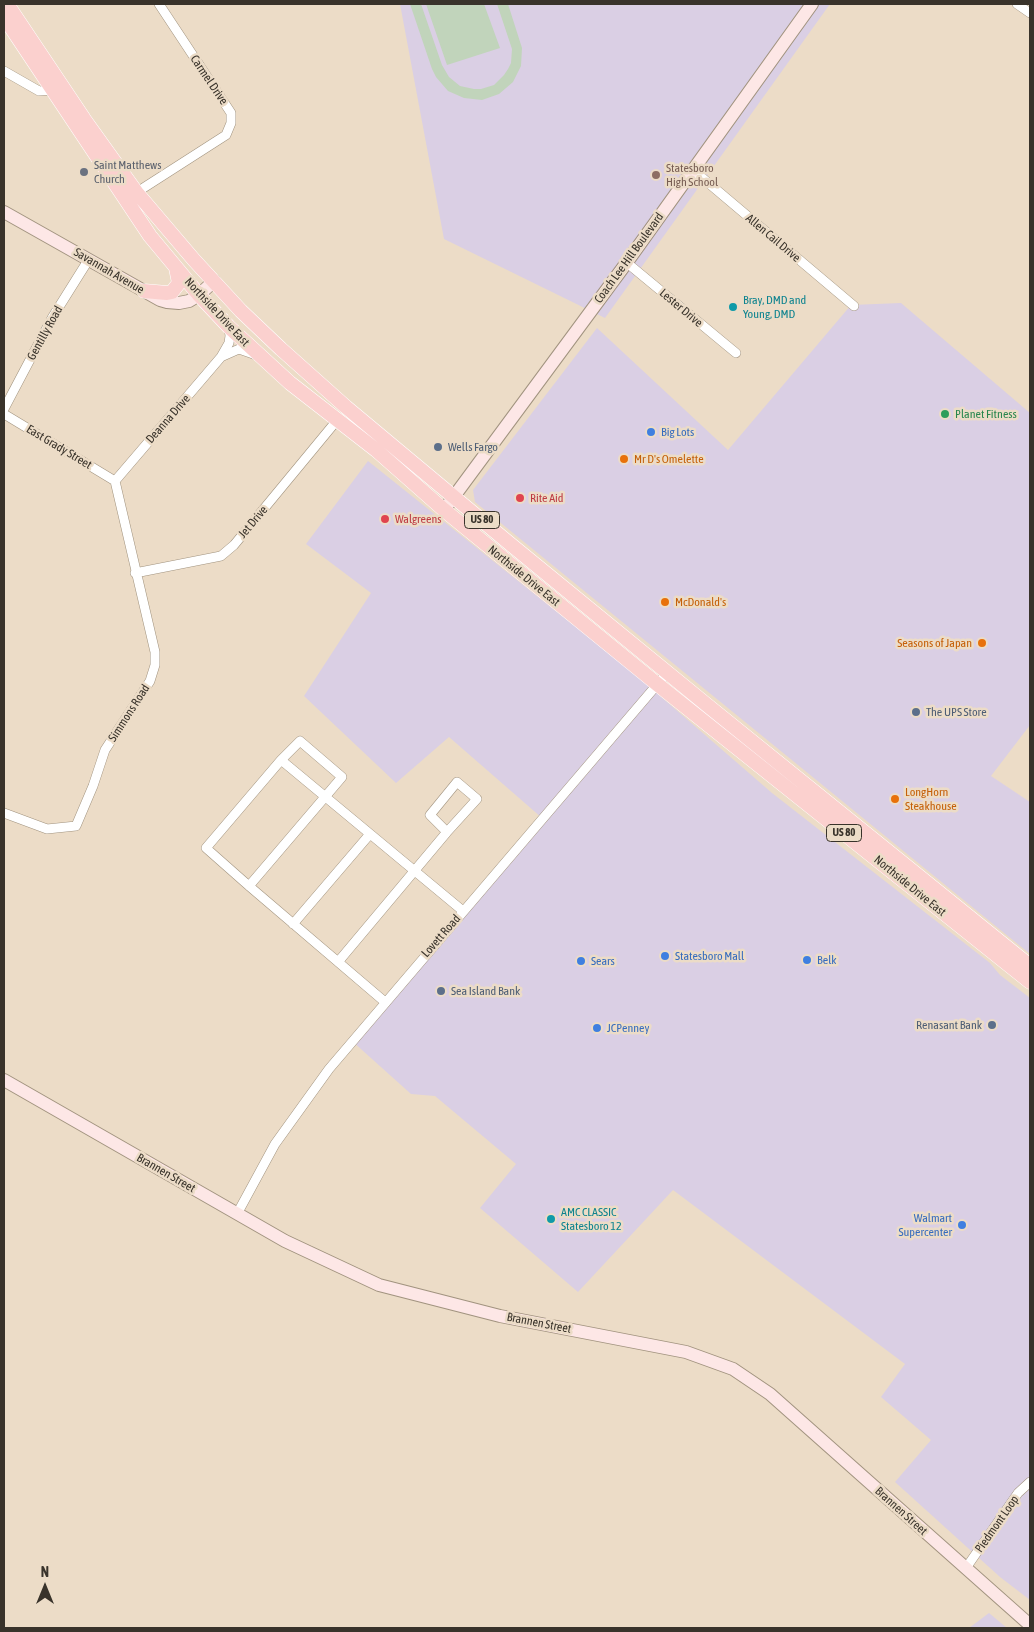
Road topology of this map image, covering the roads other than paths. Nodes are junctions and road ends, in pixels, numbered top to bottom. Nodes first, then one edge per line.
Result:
1 (7, 4) edge
2 (159, 4) edge
3 (812, 4) edge
4 (1017, 4) edge
5 (1030, 12) edge
6 (4, 17) edge
7 (4, 71) edge
8 (59, 89) junction
9 (693, 170) junction
10 (131, 196) junction
11 (4, 212) edge
12 (89, 258) junction
13 (626, 262) junction
14 (176, 268) junction
15 (214, 281) junction
16 (144, 291) junction
17 (199, 295) junction
18 (854, 306) dead end
19 (229, 327) junction
20 (736, 353) dead end
21 (221, 357) junction
22 (261, 357) junction
23 (4, 409) edge
24 (4, 414) edge
25 (338, 419) junction
26 (115, 481) junction
27 (454, 497) junction
28 (444, 510) junction
29 (135, 573) junction
30 (667, 673) junction
31 (657, 684) junction
32 (281, 760) junction
33 (325, 796) junction
34 (4, 813) edge
35 (447, 832) junction
36 (370, 834) junction
37 (414, 871) junction
38 (249, 886) junction
39 (463, 911) junction
40 (293, 924) junction
41 (338, 962) junction
42 (1030, 966) edge
43 (1030, 982) edge
44 (385, 1002) junction
45 (4, 1080) edge
46 (237, 1214) junction
47 (1030, 1482) edge
48 (966, 1568) junction
49 (1030, 1625) edge

1 - 8 main road, Northside Drive East / US 80
2 - 10 street, Carmel Drive
3 - 9 street, Coach Lee Hill Boulevard
4 - 5 street
6 - 8 main road, Northside Drive East / US 80
7 - 8 street
8 - 10 main road, Northside Drive East / US 80
9 - 13 street, Coach Lee Hill Boulevard
9 - 18 street, Allen Cail Drive
10 - 14 main road, Northside Drive East / US 80
10 - 15 main road, Northside Drive East / US 80
11 - 12 street, Savannah Avenue
12 - 16 street, Savannah Avenue
12 - 23 street, Gentilly Road
13 - 20 street, Lester Drive
13 - 27 street, Coach Lee Hill Boulevard
14 - 16 main road
14 - 17 main road, Northside Drive East / US 80
15 - 17 street, Savannah Avenue
15 - 27 main road, Northside Drive East / US 80
16 - 17 street, Savannah Avenue
17 - 19 main road, Northside Drive East / US 80
19 - 21 street, Deanna Drive
19 - 22 main road, Northside Drive East / US 80
21 - 22 street
21 - 26 street, Deanna Drive
22 - 25 main road, Northside Drive East / US 80
24 - 26 street, East Grady Street
25 - 28 main road, Northside Drive East / US 80
25 - 29 street, Jet Drive
26 - 29 street, Simmons Road
27 - 28 street, Coach Lee Hill Boulevard
27 - 30 main road, Northside Drive East / US 80
28 - 31 main road, Northside Drive East / US 80
29 - 34 street, Simmons Road
30 - 31 street, Lovett Road
30 - 42 main road, Northside Drive East / US 80
31 - 39 street, Lovett Road
31 - 43 main road, Northside Drive East / US 80
32 - 33 street
32 - 33 street
32 - 38 street
33 - 36 street
33 - 38 street
35 - 35 street
35 - 37 street
36 - 37 street
36 - 40 street
37 - 39 street
37 - 41 street
38 - 40 street
39 - 44 street, Lovett Road
40 - 41 street
41 - 44 street
44 - 46 street, Lovett Road
45 - 46 street, Brannen Street
46 - 48 street, Brannen Street
47 - 48 street, Piedmont Loop
48 - 49 street, Brannen Street

